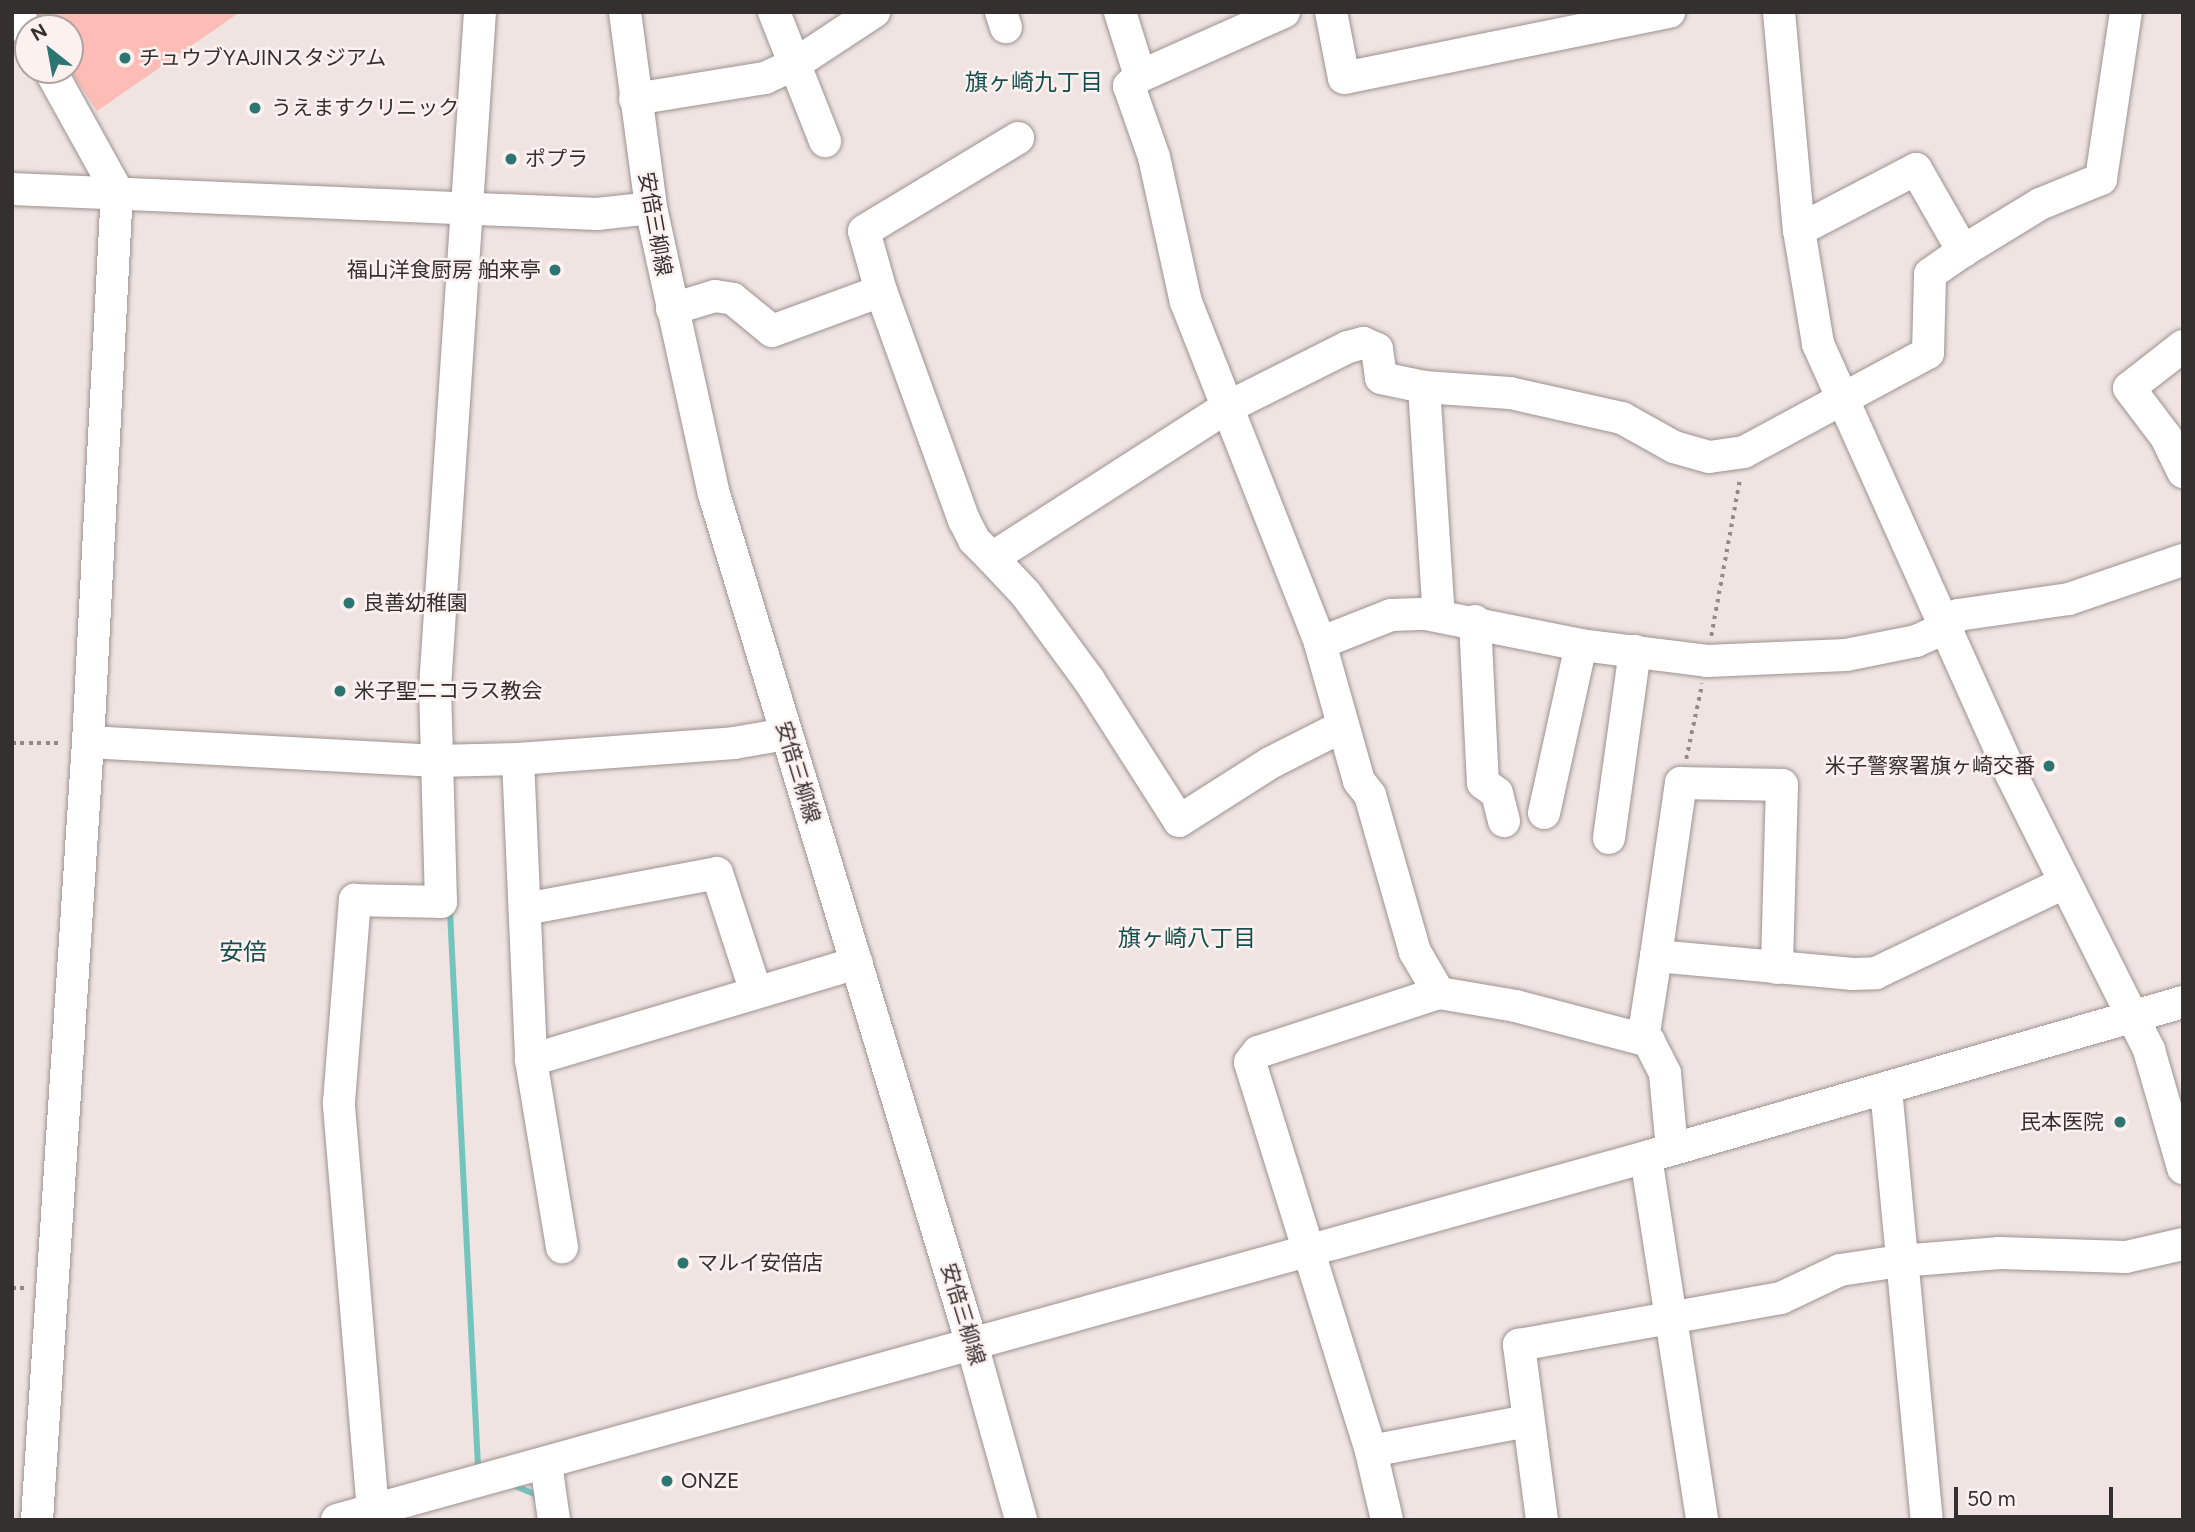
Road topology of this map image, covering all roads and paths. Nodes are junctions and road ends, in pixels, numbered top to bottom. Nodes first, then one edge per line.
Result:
1 (480, 12) edge
2 (625, 12) edge
3 (774, 12) edge
4 (874, 12) edge
5 (1120, 12) edge
6 (1284, 12) edge
7 (1331, 12) edge
8 (1669, 12) edge
9 (1779, 12) edge
10 (2126, 12) edge
11 (1236, 21) edge
12 (795, 64) junction
13 (1140, 76) junction
14 (58, 84) edge
15 (635, 99) junction
16 (1018, 138) dead end
17 (825, 141) dead end
18 (12, 189) edge
19 (117, 191) junction
20 (651, 208) junction
21 (469, 209) junction
22 (1799, 230) junction
23 (1963, 251) junction
24 (881, 291) junction
25 (671, 309) junction
26 (2183, 346) edge
27 (1424, 387) junction
28 (1841, 396) junction
29 (1226, 408) junction
30 (1744, 452) junction
31 (2183, 472) edge
32 (992, 558) junction
33 (2183, 560) edge
34 (1439, 615) junction
35 (1475, 621) junction
36 (1945, 628) junction
37 (1320, 643) junction
38 (1580, 645) junction
39 (1635, 651) junction
40 (1707, 661) junction
41 (1343, 726) junction
42 (786, 734) junction
43 (12, 743) edge
44 (88, 743) junction
45 (518, 759) junction
46 (437, 761) junction
47 (1681, 783) junction
48 (1544, 813) dead end
49 (1504, 821) dead end
50 (1609, 838) dead end
51 (2064, 883) junction
52 (525, 909) junction
53 (1656, 956) junction
54 (857, 963) junction
55 (1777, 968) junction
56 (756, 992) junction
57 (1439, 993) junction
58 (2183, 1002) edge
59 (2132, 1017) junction
60 (1643, 1039) junction
61 (531, 1060) junction
62 (1886, 1089) junction
63 (1659, 1153) junction
64 (2183, 1168) edge
65 (2183, 1244) edge
66 (562, 1247) dead end
67 (1311, 1250) junction
68 (1900, 1261) junction
69 (1672, 1318) junction
70 (972, 1343) junction
71 (1527, 1421) junction
72 (1371, 1451) junction
73 (546, 1463) junction
74 (352, 1517) edge
75 (37, 1520) edge
76 (554, 1520) edge
77 (1021, 1520) edge
78 (1387, 1520) edge
79 (1542, 1520) edge
80 (1702, 1520) edge
81 (1927, 1520) edge

1 - 21 street
2 - 15 street, 安倍三柳線
3 - 12 street
4 - 12 street
5 - 13 street
6 - 11 street
7 - 8 street
9 - 22 street
10 - 23 street
11 - 13 street
12 - 15 street
12 - 17 street
13 - 29 street
14 - 19 street
15 - 20 street, 安倍三柳線
16 - 24 street
18 - 19 street
19 - 21 street
19 - 44 street
20 - 21 street
20 - 25 street, 安倍三柳線
21 - 46 street
22 - 23 street
22 - 28 street
23 - 28 street
24 - 25 street
24 - 32 street
25 - 42 street, 安倍三柳線
26 - 31 street
27 - 29 street
27 - 30 street
27 - 34 street
28 - 30 street
28 - 36 street
29 - 32 street
29 - 37 street
30 - 40 path
32 - 41 street
33 - 36 street
34 - 35 street
34 - 37 street
35 - 38 street
35 - 49 street
36 - 40 street
36 - 51 street
37 - 41 street
38 - 39 street
38 - 48 street
39 - 40 street
39 - 50 street
40 - 47 path
41 - 57 street
42 - 45 street
42 - 54 street, 安倍三柳線
43 - 44 path
44 - 46 street
44 - 75 street
45 - 46 street
45 - 52 street
46 - 74 street
47 - 53 street
47 - 55 street
51 - 55 street
51 - 59 street
52 - 56 street
52 - 61 street
53 - 55 street
53 - 60 street
54 - 56 street
54 - 70 street, 安倍三柳線
56 - 61 street
57 - 60 street
57 - 67 street
58 - 59 street
59 - 62 street
59 - 64 street
60 - 63 street
61 - 66 street
62 - 63 street
62 - 68 street
63 - 67 street
63 - 69 street
65 - 68 street
67 - 70 street
67 - 72 street
68 - 69 street
68 - 81 street
69 - 71 street
69 - 80 street
70 - 73 street
70 - 77 street, 安倍三柳線
71 - 72 street
71 - 79 street
72 - 78 street
73 - 74 street
73 - 76 street

